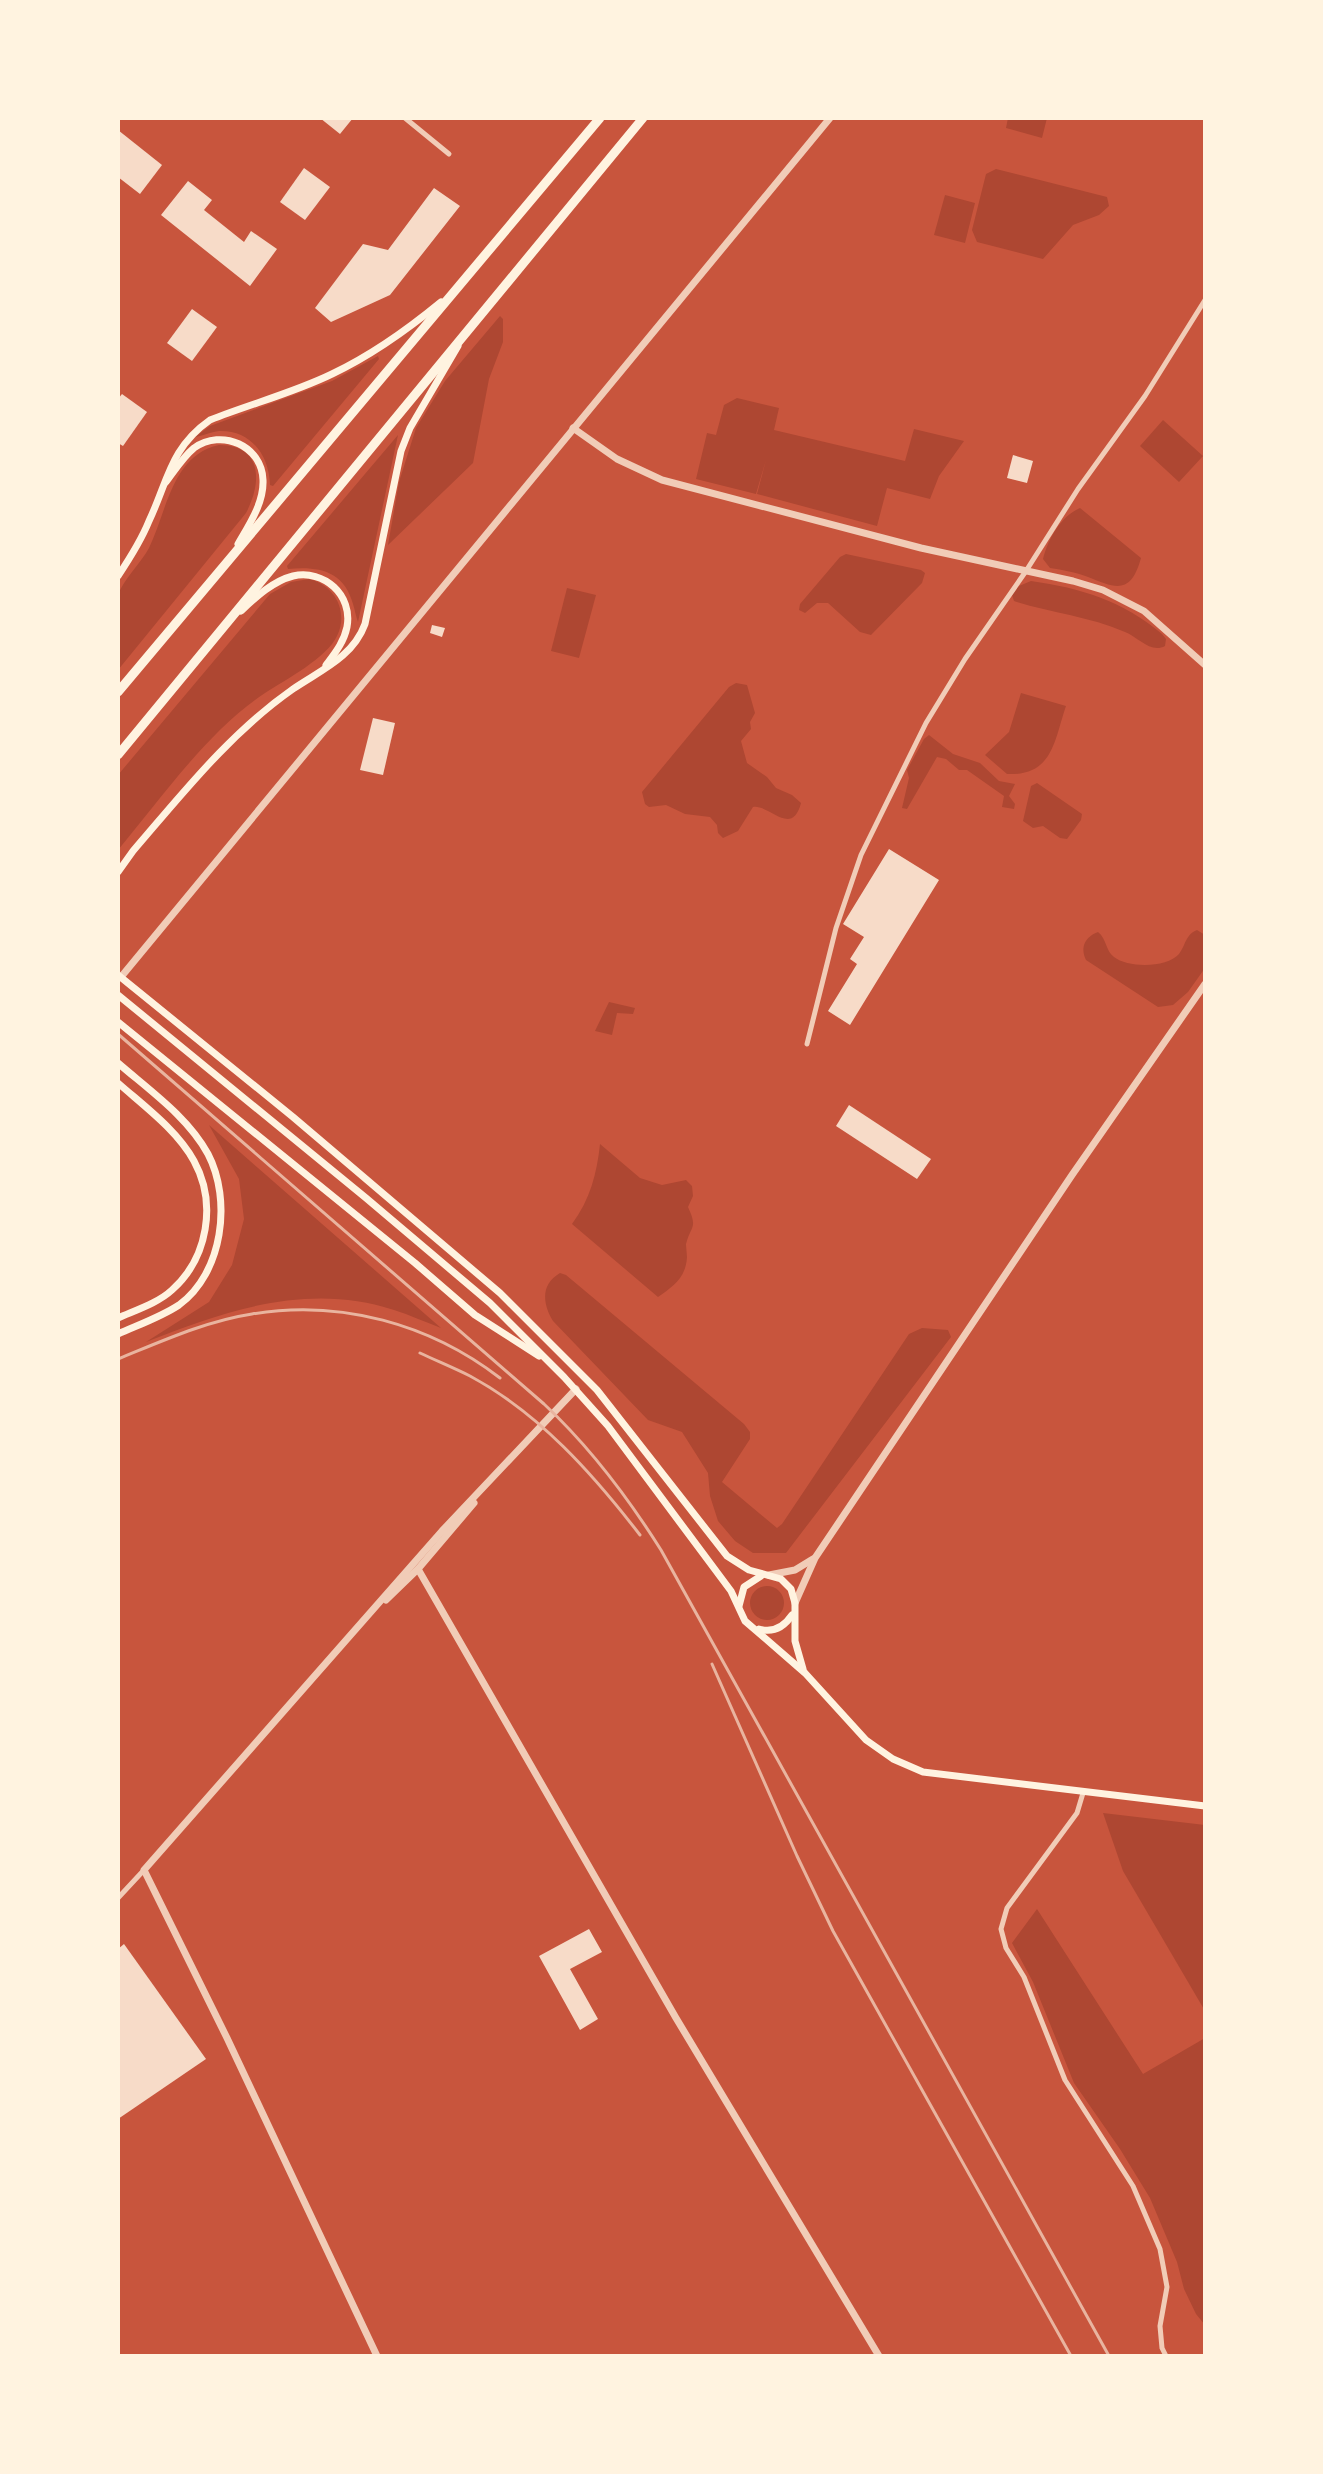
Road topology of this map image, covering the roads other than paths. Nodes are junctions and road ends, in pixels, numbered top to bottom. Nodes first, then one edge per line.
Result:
1 (405, 118) edge
2 (600, 118) edge
3 (643, 118) edge
4 (830, 118) edge
5 (449, 154) dead end
6 (472, 274) junction
7 (1205, 300) edge
8 (463, 337) junction
9 (573, 428) junction
10 (161, 490) junction
11 (229, 561) junction
12 (1026, 571) junction
13 (118, 576) edge
14 (216, 634) junction
15 (1205, 665) edge
16 (322, 670) junction
17 (118, 692) edge
18 (118, 755) edge
19 (118, 872) edge
20 (119, 976) edge
21 (1205, 984) edge
22 (118, 995) edge
23 (118, 1022) edge
24 (807, 1044) dead end
25 (118, 1063) edge
26 (118, 1083) edge
27 (118, 1318) edge
28 (118, 1334) edge
29 (551, 1363) junction
30 (576, 1389) junction
31 (488, 1484) junction
32 (815, 1558) junction
33 (418, 1569) junction
34 (765, 1576) junction
35 (794, 1606) junction
36 (740, 1608) junction
37 (375, 1609) junction
38 (757, 1629) junction
39 (805, 1673) junction
40 (1083, 1793) junction
41 (1205, 1806) edge
42 (144, 1870) junction
43 (118, 1898) edge
44 (377, 2356) edge
45 (879, 2356) edge
46 (1166, 2356) edge

1 - 5 street
2 - 6 highway
3 - 8 highway
4 - 9 street
6 - 10 main road
6 - 11 highway
7 - 12 street
8 - 14 highway
8 - 16 main road
9 - 12 street
9 - 20 street
10 - 11 main road
10 - 13 main road
11 - 17 highway
12 - 15 street
12 - 24 street
14 - 16 main road
14 - 18 highway
16 - 19 main road
20 - 34 main road
21 - 32 street
22 - 29 main road
23 - 29 main road
25 - 28 main road
26 - 27 main road
29 - 30 main road
30 - 31 street
30 - 36 main road
31 - 33 street
31 - 37 street
32 - 34 street
32 - 35 street
33 - 37 street
33 - 45 street
34 - 35 main road
34 - 36 main road
35 - 38 main road
35 - 39 main road
36 - 38 main road
37 - 42 street
38 - 39 main road
39 - 40 main road
40 - 41 main road
40 - 46 street
42 - 43 street
42 - 44 street

